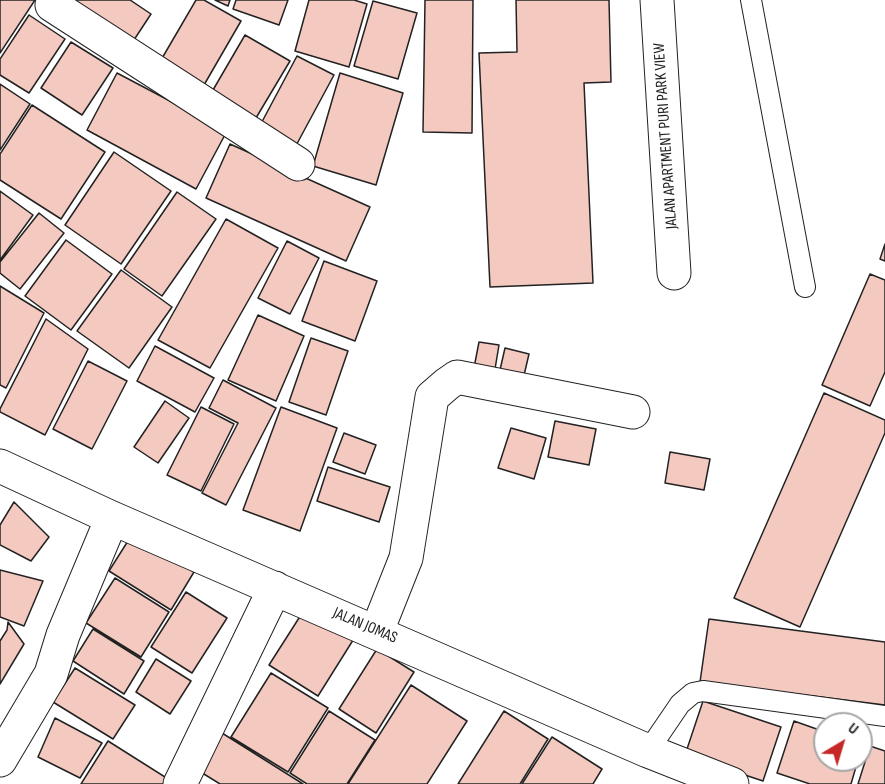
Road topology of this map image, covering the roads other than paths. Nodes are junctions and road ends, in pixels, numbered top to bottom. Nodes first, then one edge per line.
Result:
1 (55, 0) edge
2 (657, 0) edge
3 (751, 0) edge
4 (298, 164) dead end
5 (674, 273) dead end
6 (805, 286) dead end
7 (633, 412) dead end
8 (0, 466) edge
9 (112, 518) junction
10 (275, 588) junction
11 (377, 631) junction
12 (885, 716) edge
13 (648, 751) junction
14 (0, 760) edge
15 (180, 784) edge
16 (732, 784) edge

1 - 4 street
2 - 5 street, JALAN APARTMENT PURI PARK VIEW
3 - 6 lane
7 - 11 street
8 - 9 street, JALAN JOMAS
9 - 10 street, JALAN JOMAS
9 - 14 street
10 - 11 street, JALAN JOMAS
10 - 15 street
11 - 13 street, JALAN JOMAS
12 - 13 lane
13 - 16 street, JALAN JOMAS

